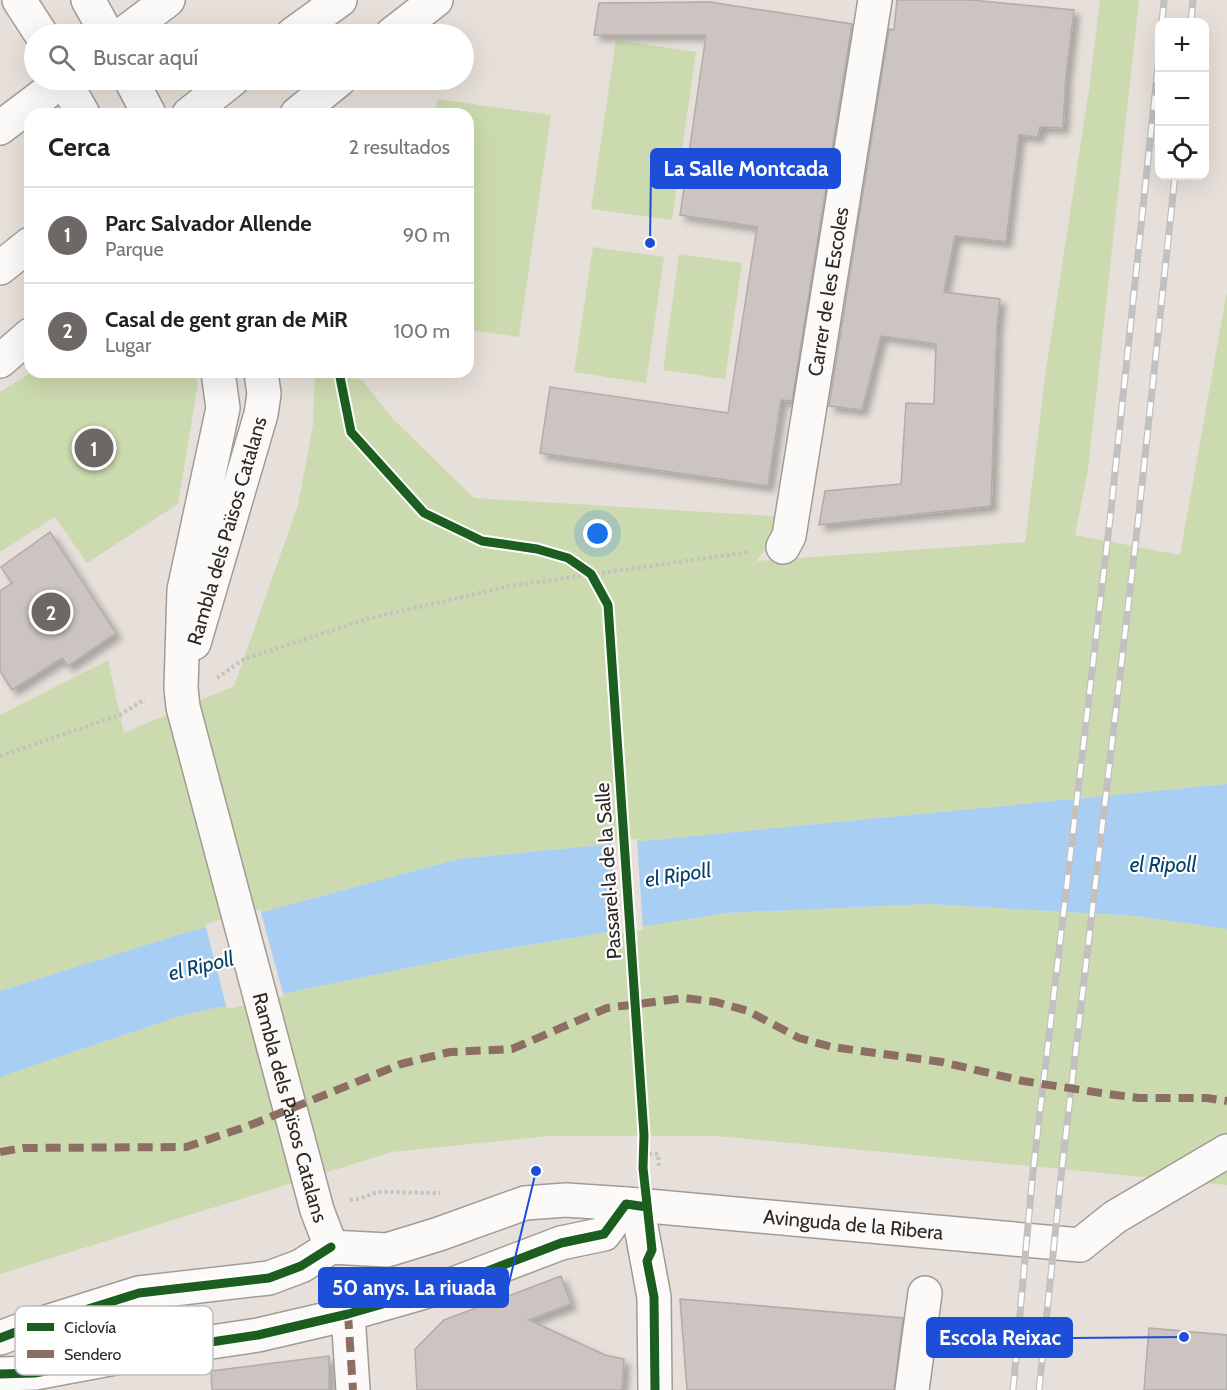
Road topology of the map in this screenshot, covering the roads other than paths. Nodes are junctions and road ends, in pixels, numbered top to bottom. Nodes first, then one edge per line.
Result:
1 (18, 0) edge
2 (88, 0) edge
3 (168, 0) edge
4 (340, 0) edge
5 (436, 0) edge
6 (875, 0) edge
7 (34, 24) edge
8 (101, 24) edge
9 (136, 24) edge
10 (307, 24) edge
11 (405, 24) edge
12 (51, 90) edge
13 (69, 90) edge
14 (136, 90) edge
15 (219, 90) edge
16 (329, 94) edge
17 (27, 108) edge
18 (79, 108) edge
19 (146, 108) edge
20 (197, 108) edge
21 (307, 108) edge
22 (24, 110) edge
23 (0, 128) edge
24 (24, 249) edge
25 (0, 268) edge
26 (24, 335) edge
27 (0, 336) edge
28 (24, 340) edge
29 (0, 361) edge
30 (219, 378) edge
31 (262, 378) edge
32 (783, 547) road end
33 (172, 696) junction
34 (1227, 1151) edge
35 (637, 1205) junction
36 (331, 1247) junction
37 (926, 1293) dead end
38 (98, 1306) edge
39 (348, 1314) junction
40 (15, 1332) edge
41 (0, 1338) edge
42 (213, 1342) edge
43 (0, 1374) edge
44 (15, 1374) edge
45 (353, 1390) edge
46 (656, 1390) edge
47 (912, 1390) edge

1 - 7 main road
2 - 8 main road
3 - 9 main road
4 - 10 main road
5 - 11 main road
6 - 32 main road, Carrer de les Escoles
12 - 17 main road
13 - 18 main road
14 - 19 main road
15 - 20 main road
16 - 21 main road
22 - 23 main road
24 - 25 main road
26 - 27 main road
28 - 29 main road
30 - 33 main road, Rambla dels Països Catalans
31 - 33 main road, Rambla dels Països Catalans
33 - 36 main road, Rambla dels Països Catalans
34 - 35 main road, Avinguda de la Ribera
35 - 36 main road, Avinguda de la Ribera
35 - 39 main road
35 - 46 main road
36 - 38 main road
37 - 47 main road
39 - 42 main road
39 - 45 main road
40 - 41 main road
43 - 44 main road

